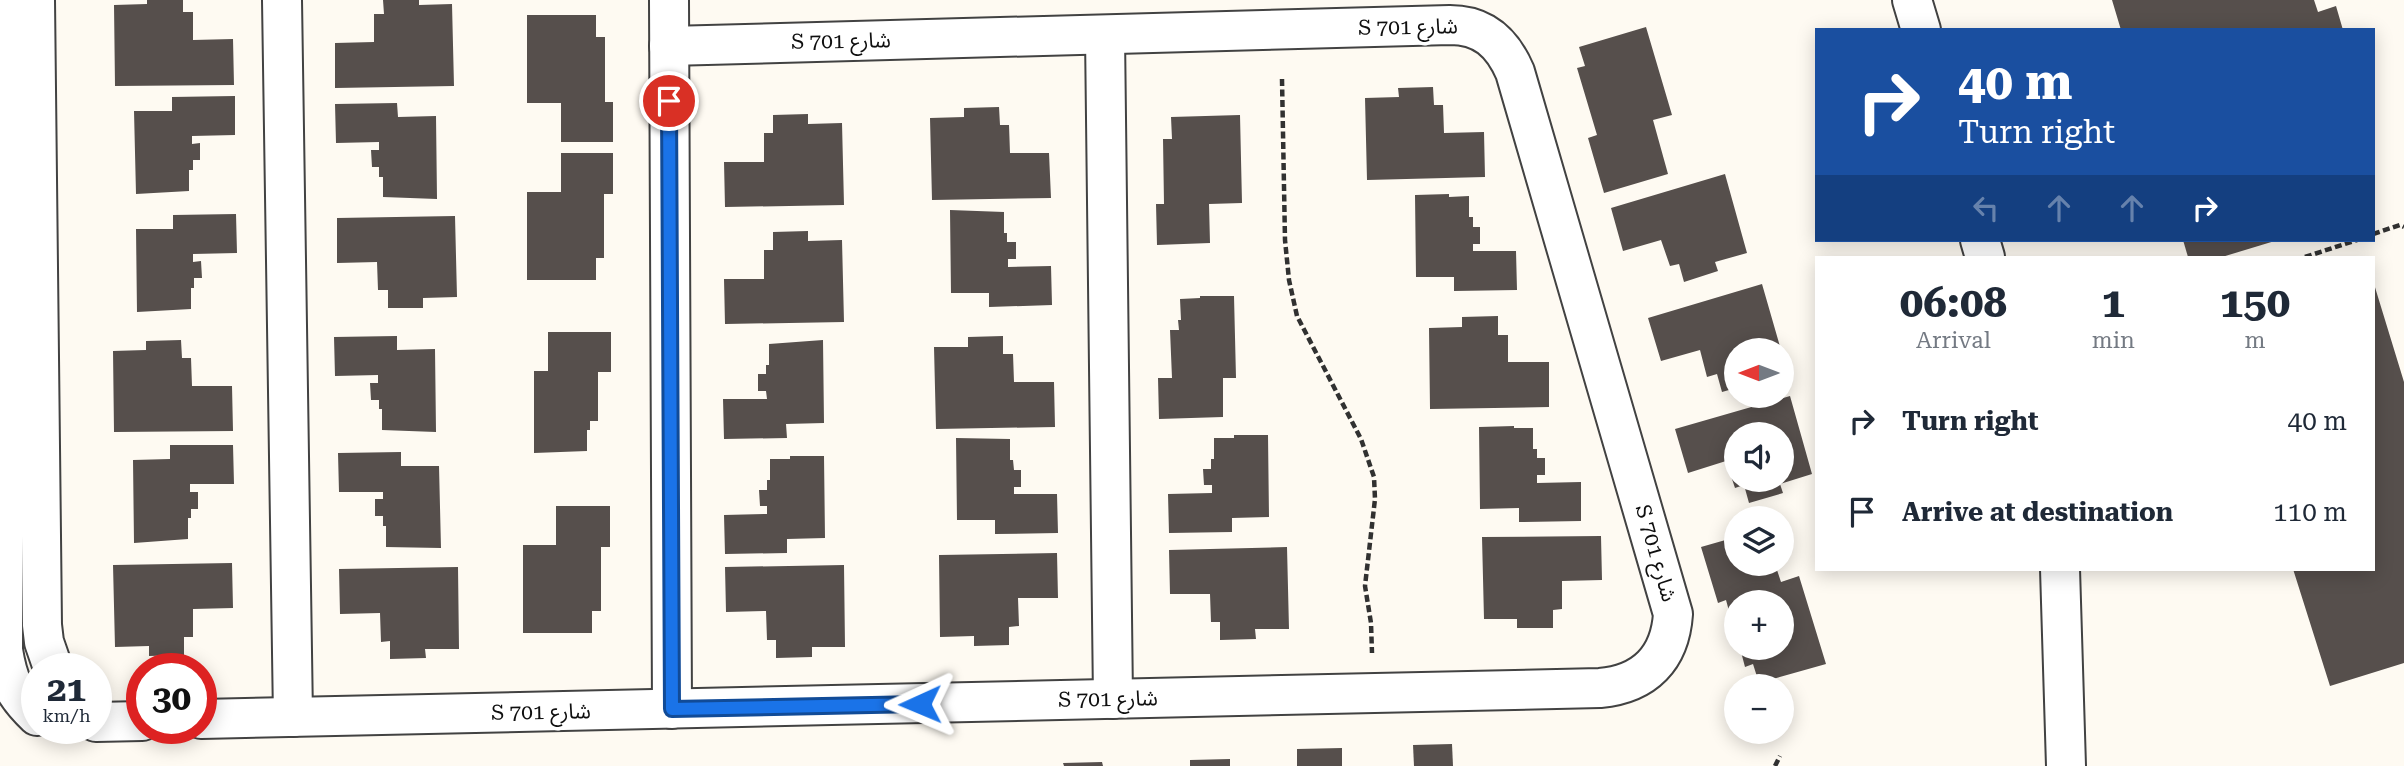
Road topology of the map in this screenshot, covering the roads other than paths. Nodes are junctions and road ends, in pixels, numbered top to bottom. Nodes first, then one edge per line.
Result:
1 (5, 0) edge
2 (35, 0) edge
3 (282, 0) edge
4 (669, 0) edge
5 (1912, 0) edge
6 (1920, 28) edge
7 (1105, 34) junction
8 (669, 46) junction
9 (14, 329) edge
10 (2060, 571) edge
11 (47, 653) edge
12 (1113, 699) junction
13 (21, 700) edge
14 (672, 709) junction
15 (293, 717) junction
16 (217, 719) edge
17 (2070, 763) edge

1 - 9 street
2 - 9 street
3 - 15 street
4 - 8 street
5 - 6 street
7 - 8 street, S 701 شارع
7 - 12 street
7 - 12 street, S 701 شارع
8 - 14 street
9 - 11 street
9 - 13 street
10 - 17 street
12 - 14 street, S 701 شارع
14 - 15 street, S 701 شارع
15 - 16 street, S 701 شارع

